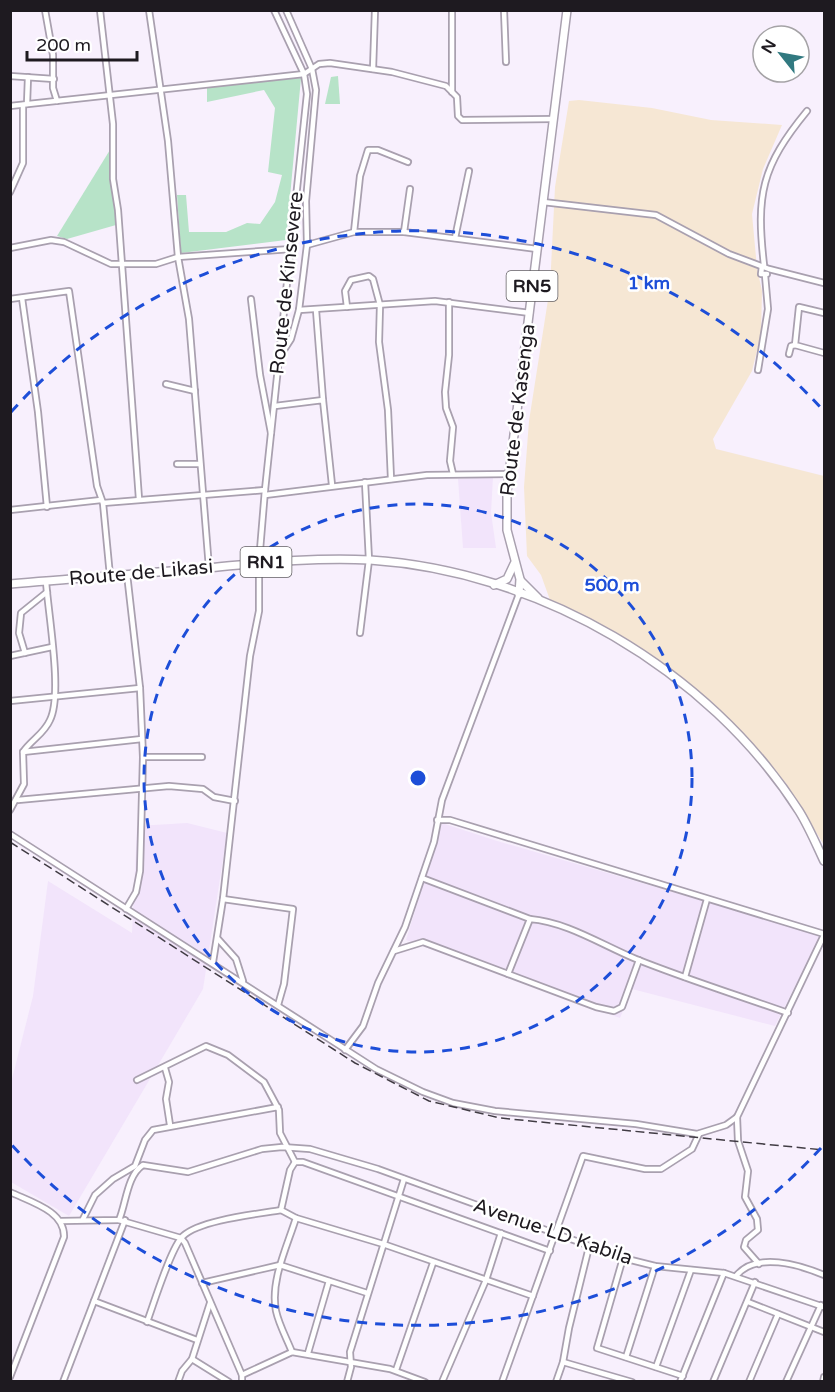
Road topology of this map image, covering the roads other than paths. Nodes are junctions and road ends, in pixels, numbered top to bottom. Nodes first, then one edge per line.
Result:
1 (45, 10) edge
2 (100, 10) edge
3 (149, 10) edge
4 (274, 10) edge
5 (286, 10) edge
6 (375, 10) edge
7 (452, 10) edge
8 (504, 10) edge
9 (567, 10) edge
10 (506, 62) dead end
11 (312, 69) junction
12 (373, 69) junction
13 (304, 74) junction
14 (10, 76) edge
15 (28, 77) junction
16 (54, 79) junction
17 (161, 90) junction
18 (453, 92) junction
19 (109, 95) junction
20 (57, 101) junction
21 (25, 104) junction
22 (10, 106) edge
23 (807, 111) dead end
24 (553, 119) junction
25 (408, 162) dead end
26 (469, 171) dead end
27 (410, 189) dead end
28 (10, 192) edge
29 (543, 202) junction
30 (354, 232) junction
31 (404, 232) junction
32 (455, 238) junction
33 (307, 245) junction
34 (10, 248) edge
35 (291, 249) junction
36 (537, 249) junction
37 (178, 257) junction
38 (121, 262) junction
39 (763, 266) junction
40 (769, 269) junction
41 (765, 275) junction
42 (825, 283) edge
43 (22, 298) junction
44 (10, 299) edge
45 (251, 299) dead end
46 (449, 302) junction
47 (380, 305) junction
48 (347, 307) junction
49 (299, 310) junction
50 (316, 310) junction
51 (530, 313) junction
52 (825, 313) edge
53 (795, 345) junction
54 (825, 353) edge
55 (789, 354) dead end
56 (279, 358) junction
57 (758, 369) dead end
58 (166, 384) dead end
59 (195, 391) junction
60 (323, 400) junction
61 (275, 406) junction
62 (271, 436) junction
63 (177, 464) dead end
64 (200, 464) junction
65 (453, 474) junction
66 (509, 474) junction
67 (391, 479) junction
68 (364, 482) junction
69 (332, 485) junction
70 (265, 492) junction
71 (203, 494) junction
72 (139, 499) junction
73 (102, 501) junction
74 (47, 507) junction
75 (10, 510) edge
76 (369, 560) junction
77 (259, 562) junction
78 (514, 562) junction
79 (209, 568) junction
80 (128, 574) junction
81 (110, 576) junction
82 (520, 579) junction
83 (46, 581) junction
84 (10, 584) edge
85 (493, 585) junction
86 (46, 592) junction
87 (519, 594) junction
88 (546, 603) junction
89 (360, 633) dead end
90 (52, 647) junction
91 (25, 653) junction
92 (10, 656) edge
93 (140, 688) junction
94 (55, 697) junction
95 (10, 701) edge
96 (142, 739) junction
97 (23, 752) junction
98 (143, 757) junction
99 (202, 757) dead end
100 (142, 788) junction
101 (18, 800) junction
102 (235, 801) junction
103 (10, 810) edge
104 (437, 820) junction
105 (10, 834) edge
106 (813, 837) junction
107 (825, 847) edge
108 (825, 861) edge
109 (422, 878) junction
110 (223, 899) junction
111 (707, 899) junction
112 (126, 909) junction
113 (530, 920) junction
114 (825, 934) edge
115 (218, 939) junction
116 (394, 951) junction
117 (639, 960) junction
118 (213, 962) junction
119 (508, 974) junction
120 (685, 977) junction
121 (243, 981) junction
122 (278, 1005) junction
123 (788, 1013) junction
124 (345, 1050) junction
125 (165, 1068) junction
126 (137, 1080) dead end
127 (278, 1107) junction
128 (737, 1117) junction
129 (170, 1125) junction
130 (699, 1134) junction
131 (287, 1148) junction
132 (295, 1162) junction
133 (136, 1167) junction
134 (404, 1179) junction
135 (10, 1192) edge
136 (398, 1196) junction
137 (281, 1210) junction
138 (296, 1218) junction
139 (83, 1219) junction
140 (119, 1220) junction
141 (125, 1220) junction
142 (61, 1221) junction
143 (501, 1233) junction
144 (556, 1236) junction
145 (181, 1238) junction
146 (383, 1244) junction
147 (589, 1248) junction
148 (550, 1251) junction
149 (623, 1258) junction
150 (433, 1263) junction
151 (759, 1263) junction
152 (280, 1265) junction
153 (655, 1266) junction
154 (692, 1270) junction
155 (724, 1273) junction
156 (825, 1275) edge
157 (736, 1276) junction
158 (486, 1280) junction
159 (329, 1281) junction
160 (755, 1282) junction
161 (202, 1283) junction
162 (367, 1293) junction
163 (533, 1296) junction
164 (94, 1301) junction
165 (748, 1302) junction
166 (210, 1303) junction
167 (823, 1306) edge
168 (778, 1314) junction
169 (147, 1322) junction
170 (811, 1326) junction
171 (825, 1332) edge
172 (197, 1340) junction
173 (292, 1352) junction
174 (308, 1353) junction
175 (626, 1358) junction
176 (192, 1359) junction
177 (350, 1362) junction
178 (563, 1362) junction
179 (656, 1367) junction
180 (396, 1370) junction
181 (242, 1375) junction
182 (683, 1376) junction
183 (10, 1377) edge
184 (825, 1377) edge
185 (63, 1382) edge
186 (178, 1382) edge
187 (229, 1382) edge
188 (242, 1382) edge
189 (347, 1382) edge
190 (424, 1382) edge
191 (442, 1382) edge
192 (502, 1382) edge
193 (556, 1382) edge
194 (632, 1382) edge
195 (680, 1382) edge
196 (713, 1382) edge
197 (749, 1382) edge
198 (786, 1382) edge
199 (823, 1382) edge

1 - 16 street
2 - 19 street
3 - 17 street
4 - 13 street, Route de Kinsevere
5 - 11 street
6 - 12 street
7 - 18 street
8 - 10 street
9 - 24 highway, Route de Kasenga / RN5
11 - 12 street
11 - 13 street
11 - 33 street
12 - 18 street
13 - 17 street
13 - 35 street, Route de Kinsevere
14 - 15 street
15 - 16 street
15 - 21 street
16 - 20 street
17 - 19 street
17 - 37 street
18 - 24 street
19 - 20 street
19 - 38 street
20 - 21 street
21 - 22 street
21 - 28 street
23 - 39 street
24 - 29 highway, Route de Kasenga / RN5
25 - 30 street
26 - 32 street
27 - 31 street
29 - 36 highway, Route de Kasenga / RN5
29 - 39 street
30 - 31 street
30 - 33 street
31 - 32 street
32 - 36 street
33 - 49 street
34 - 38 street
35 - 37 street
35 - 56 street, Route de Kinsevere
36 - 51 highway, Route de Kasenga / RN5
37 - 38 street
37 - 59 street
38 - 72 street
39 - 40 street
39 - 41 street
40 - 41 street
40 - 42 street
41 - 57 street
43 - 44 street
43 - 73 street
43 - 74 street
45 - 62 street
46 - 47 street
46 - 51 street
46 - 65 street
47 - 48 street
47 - 48 street
47 - 67 street
48 - 50 street
49 - 50 street
49 - 56 street
50 - 60 street
51 - 66 highway, Route de Kasenga / RN5
52 - 53 street
53 - 54 street
53 - 55 street
56 - 61 street, Route de Kinsevere
58 - 59 street
59 - 64 street
60 - 61 street
60 - 69 street
61 - 62 street, Route de Kinsevere
62 - 70 street, Route de Kinsevere
63 - 64 street
64 - 71 street
65 - 66 street
65 - 67 street
66 - 78 highway, Route de Kasenga / RN5
67 - 68 street
68 - 69 street
68 - 76 street
69 - 70 street
70 - 71 street
70 - 77 street, Route de Kinsevere
71 - 72 street
71 - 79 street
72 - 73 street
73 - 74 street
73 - 81 street
74 - 75 street
76 - 77 highway, Route de Likasi / RN1
76 - 85 highway, Route de Likasi / RN1
76 - 89 street
77 - 79 highway, Route de Likasi / RN1
77 - 102 street, Route de Kinsevere
78 - 82 highway, Route de Kasenga / RN5
78 - 85 highway
79 - 80 highway, Route de Likasi / RN1
80 - 81 highway, Route de Likasi / RN1
80 - 93 street
81 - 83 highway, Route de Likasi / RN1
82 - 87 highway, Route de Kasenga / RN5
82 - 88 highway
83 - 84 highway, Route de Likasi / RN1
83 - 86 street
85 - 87 highway, Route de Likasi / RN1
86 - 90 street
86 - 91 street
87 - 88 highway, RN1
87 - 104 street
88 - 106 highway, RN1
90 - 91 street
90 - 94 street
91 - 92 street
93 - 94 street
93 - 96 street
94 - 95 street
94 - 97 street
96 - 97 street
96 - 98 street
97 - 101 street
98 - 99 street
98 - 100 street
100 - 101 street
100 - 102 street
100 - 112 street
101 - 103 street
102 - 110 street, Route de Kinsevere
104 - 109 street
104 - 111 street
105 - 112 street
106 - 107 highway, RN1
106 - 108 highway, RN1
109 - 113 street
109 - 116 street
110 - 115 street, Route de Kinsevere
110 - 122 street
111 - 114 street
111 - 120 street
112 - 118 street
113 - 117 street
113 - 119 street
114 - 123 street
115 - 118 street, Route de Kinsevere
115 - 121 street
116 - 119 street
116 - 124 street
117 - 119 street
117 - 120 street
118 - 121 street
120 - 123 street
121 - 122 street
122 - 124 street
123 - 128 street
124 - 130 street
125 - 126 street
125 - 127 street
125 - 129 street
127 - 129 street
127 - 131 street
128 - 130 street
128 - 151 street
129 - 133 street
130 - 144 street
131 - 132 street
131 - 133 street, Avenue LD Kabila
131 - 134 street, Avenue LD Kabila
132 - 136 street, Avenue LD Kabila
132 - 137 street
133 - 139 street
133 - 140 street
134 - 136 street
134 - 144 street, Avenue LD Kabila
135 - 142 street
136 - 143 street, Avenue LD Kabila
136 - 146 street
137 - 138 street
137 - 145 street
138 - 146 street
138 - 152 street
139 - 140 street
139 - 142 street
140 - 141 street
141 - 145 street
141 - 164 street
142 - 183 street
143 - 148 street, Avenue LD Kabila
143 - 158 street
144 - 147 street, Avenue LD Kabila
144 - 148 street
145 - 161 street
145 - 169 street
146 - 150 street
146 - 162 street
147 - 149 street, Avenue LD Kabila
147 - 178 street
148 - 163 street
149 - 153 street, Avenue LD Kabila
149 - 175 street
150 - 158 street
150 - 180 street
151 - 156 street
151 - 157 street
152 - 159 street
152 - 161 street
152 - 173 street
153 - 154 street, Avenue LD Kabila
153 - 175 street
154 - 155 street, Avenue LD Kabila
154 - 179 street
155 - 157 street, Avenue LD Kabila
155 - 182 street
157 - 160 street, Avenue LD Kabila
158 - 163 street
158 - 191 street
159 - 162 street
159 - 174 street
160 - 165 street
160 - 167 street, Avenue LD Kabila
161 - 166 street
162 - 177 street
163 - 192 street
164 - 169 street
164 - 185 street
165 - 168 street
165 - 196 street
166 - 172 street
166 - 181 street
167 - 170 street
168 - 170 street
168 - 197 street
169 - 172 street
170 - 171 street
170 - 198 street
172 - 176 street
173 - 174 street
173 - 181 street
174 - 177 street
175 - 179 street
176 - 186 street
176 - 187 street
177 - 180 street
177 - 189 street
178 - 193 street
178 - 194 street
179 - 182 street
180 - 190 street
181 - 188 street
182 - 195 street
184 - 199 street

